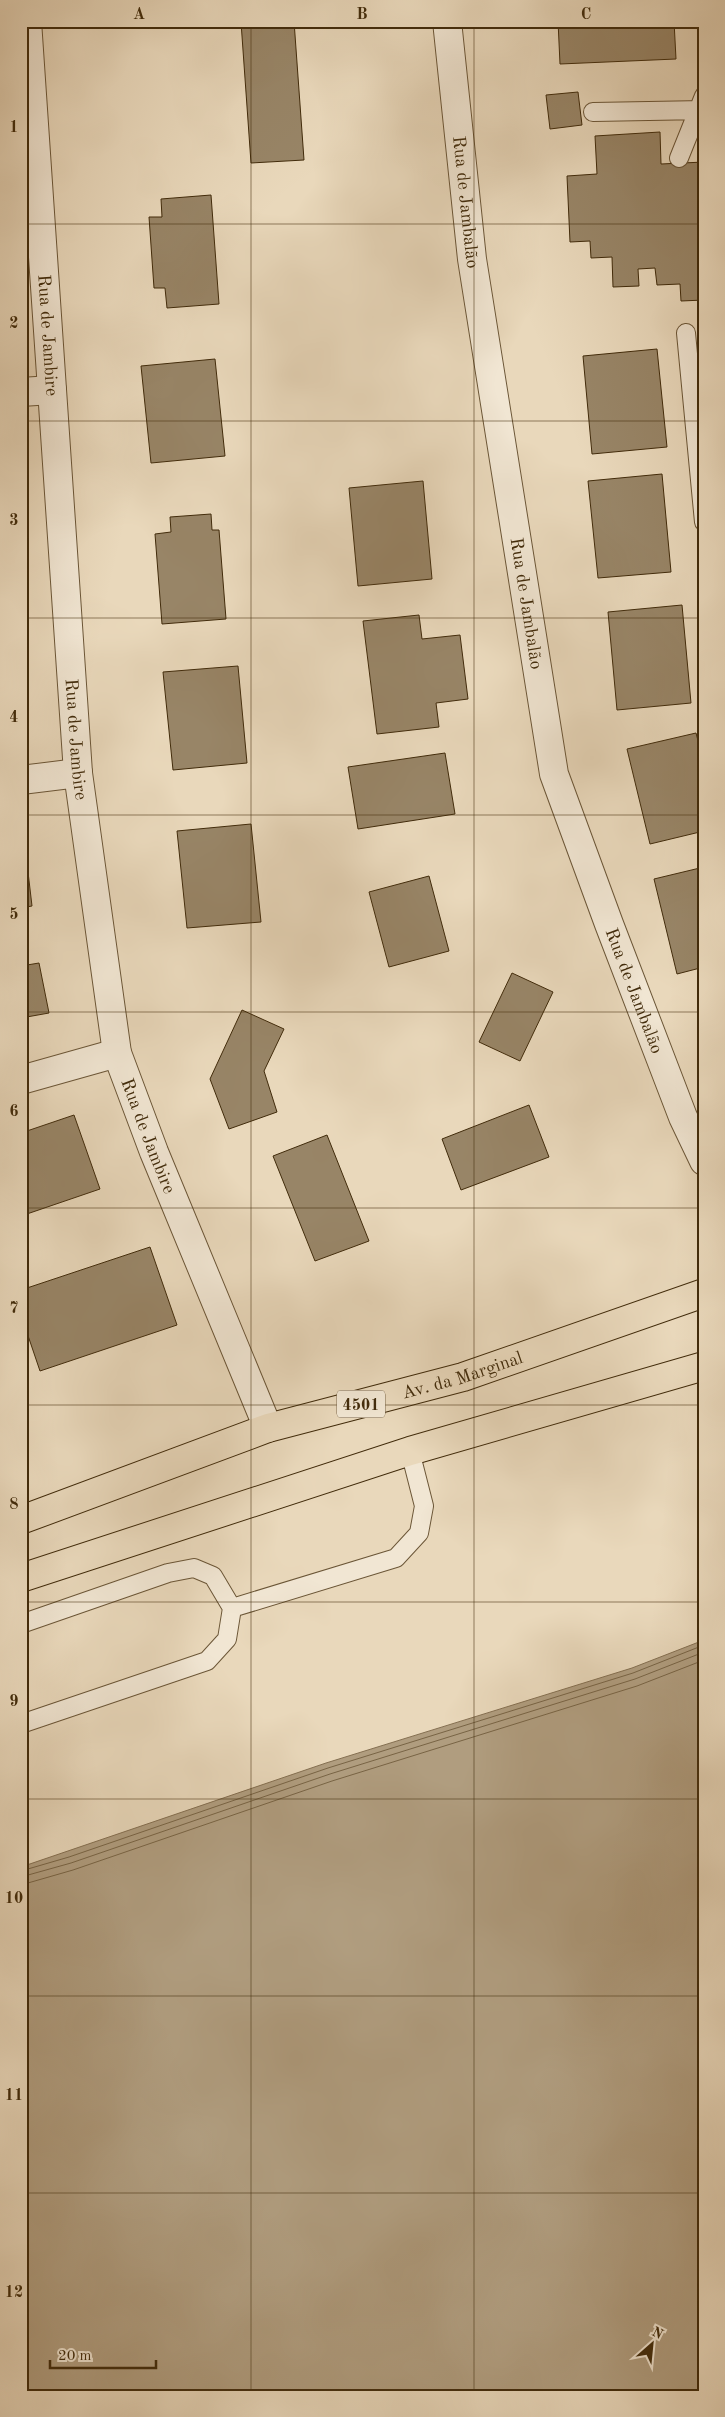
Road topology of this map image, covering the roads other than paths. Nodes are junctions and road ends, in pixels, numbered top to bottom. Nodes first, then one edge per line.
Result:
1 (26, 21) edge
2 (447, 21) edge
3 (702, 106) edge
4 (593, 112) dead end
5 (679, 158) dead end
6 (686, 333) dead end
7 (52, 390) junction
8 (21, 392) edge
9 (702, 467) edge
10 (704, 522) edge
11 (78, 773) junction
12 (21, 780) edge
13 (117, 1053) junction
14 (21, 1080) edge
15 (704, 1161) edge
16 (704, 1293) edge
17 (704, 1366) edge
18 (268, 1428) junction
19 (410, 1451) junction
20 (21, 1520) edge
21 (21, 1578) edge
22 (232, 1608) junction
23 (21, 1624) edge
24 (21, 1724) edge

1 - 7 street, Rua de Jambire
2 - 15 street, Rua de Jambalão
3 - 4 lane
3 - 5 lane
6 - 9 lane
7 - 8 street
7 - 11 street, Rua de Jambire
9 - 10 lane
11 - 12 street
11 - 13 street, Rua de Jambire
13 - 14 street
13 - 18 street, Rua de Jambire
16 - 18 main road, Av. da Marginal / 4501
17 - 19 main road
18 - 20 main road, Av. da Marginal / 4501
19 - 21 main road
19 - 22 lane
22 - 23 lane
22 - 24 lane

